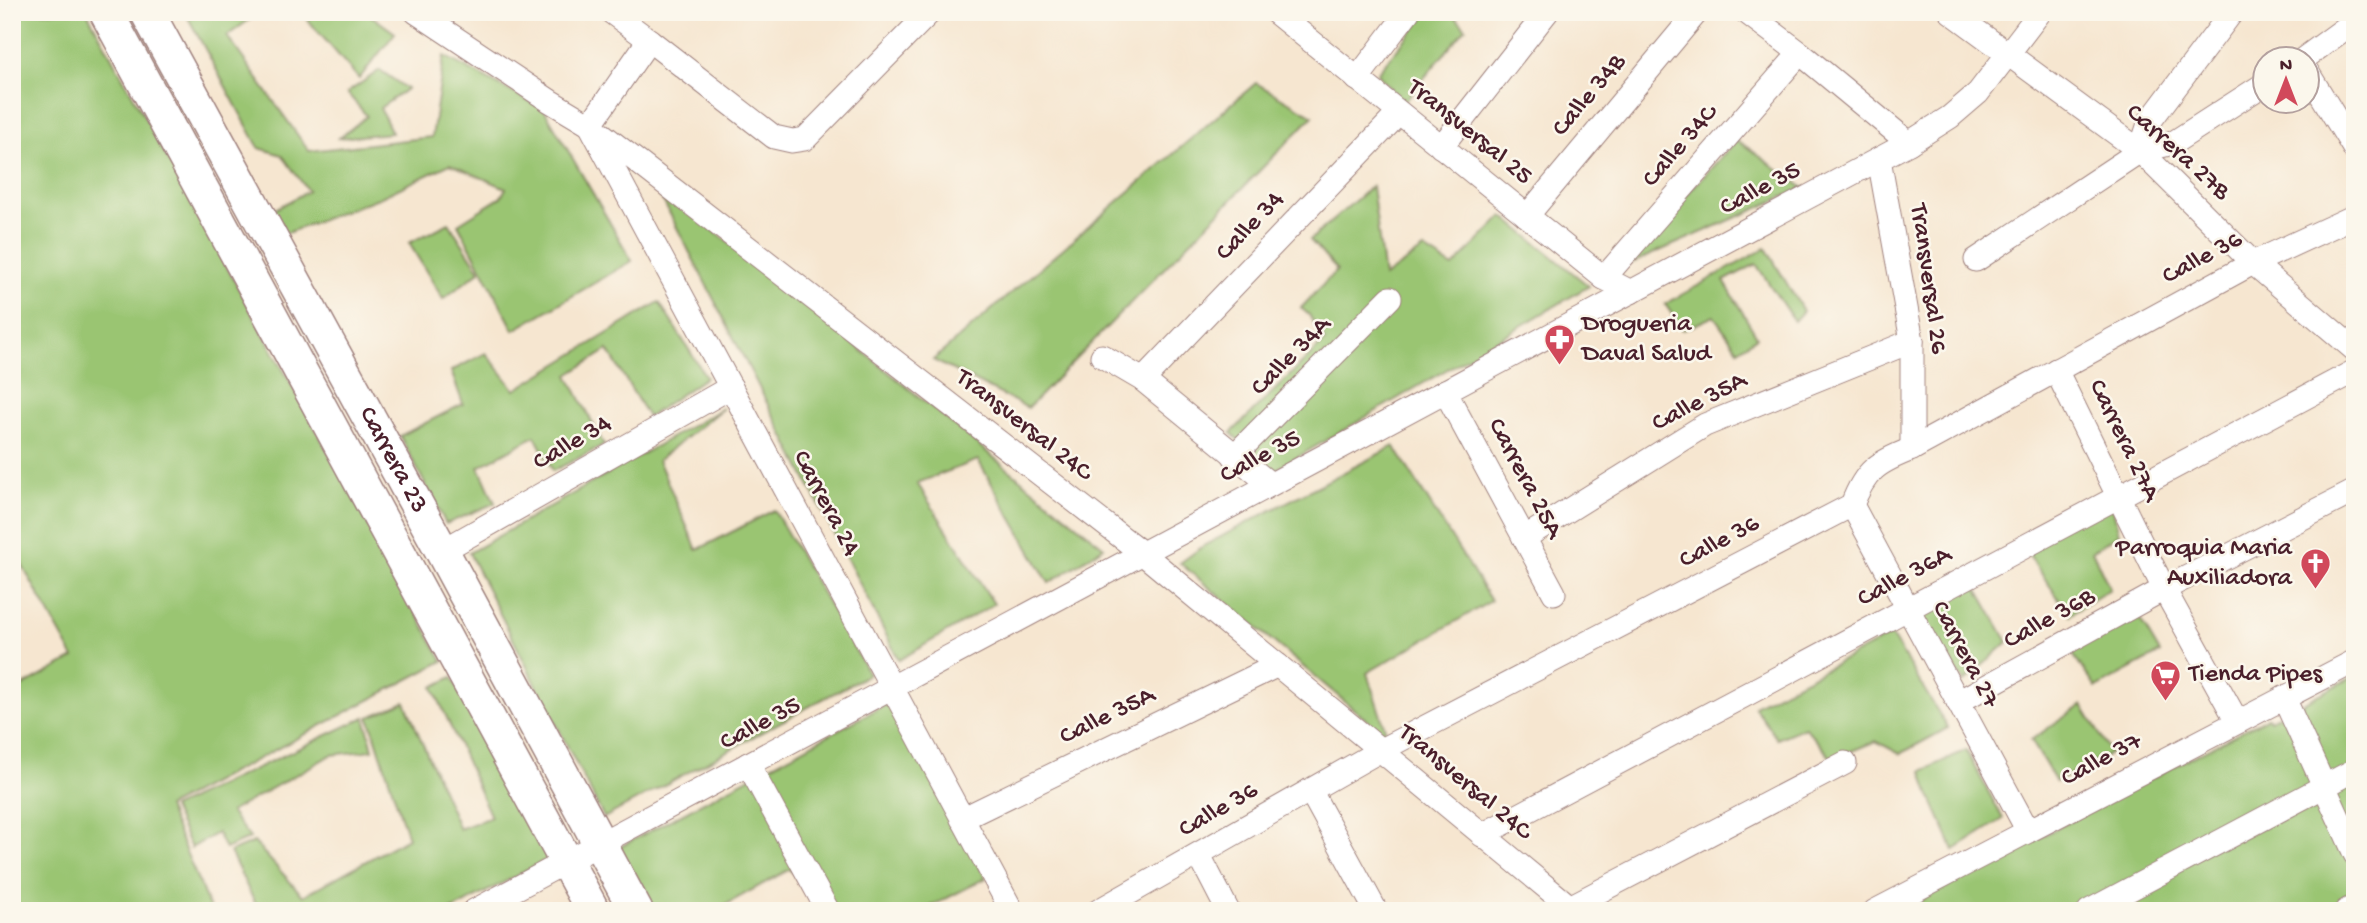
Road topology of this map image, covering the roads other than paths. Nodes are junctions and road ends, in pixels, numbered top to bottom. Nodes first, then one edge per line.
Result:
1 (106, 12) edge
2 (147, 12) edge
3 (416, 12) edge
4 (611, 12) edge
5 (930, 12) edge
6 (1275, 12) edge
7 (1408, 12) edge
8 (1547, 12) edge
9 (1697, 12) edge
10 (1746, 12) edge
11 (1951, 12) edge
12 (2040, 12) edge
13 (2232, 12) edge
14 (2355, 21) edge
15 (649, 40) junction
16 (2321, 46) edge
17 (1800, 53) junction
18 (2009, 53) junction
19 (1357, 79) junction
20 (2252, 92) edge
21 (2322, 96) edge
22 (1399, 113) junction
23 (590, 125) junction
24 (1909, 143) junction
25 (1441, 147) junction
26 (2355, 150) edge
27 (2140, 151) junction
28 (1880, 159) junction
29 (1527, 216) junction
30 (2355, 216) edge
31 (1976, 260) dead end
32 (2253, 263) junction
33 (1604, 278) junction
34 (1631, 292) junction
35 (1390, 298) dead end
36 (1912, 341) junction
37 (2355, 350) edge
38 (1102, 356) dead end
39 (2056, 370) junction
40 (2355, 371) edge
41 (1143, 380) junction
42 (731, 387) junction
43 (1445, 391) junction
44 (1912, 449) junction
45 (1234, 456) junction
46 (1270, 484) junction
47 (2355, 491) edge
48 (2119, 496) junction
49 (1853, 505) junction
50 (1524, 538) junction
51 (442, 551) junction
52 (1142, 553) junction
53 (2164, 589) junction
54 (1554, 593) dead end
55 (1908, 609) junction
56 (2355, 661) edge
57 (1278, 665) junction
58 (892, 687) junction
59 (2284, 698) junction
60 (1958, 702) junction
61 (2237, 721) junction
62 (1381, 750) junction
63 (1845, 763) dead end
64 (748, 764) junction
65 (2355, 769) edge
66 (2325, 785) junction
67 (1310, 790) junction
68 (962, 819) junction
69 (2028, 831) junction
70 (1482, 835) junction
71 (600, 843) junction
72 (2355, 854) edge
73 (1199, 855) junction
74 (566, 861) junction
75 (2355, 906) edge
76 (1569, 909) edge
77 (474, 911) edge
78 (593, 911) edge
79 (636, 911) edge
80 (828, 911) edge
81 (1012, 911) edge
82 (1098, 911) edge
83 (1228, 911) edge
84 (1376, 911) edge
85 (1875, 911) edge
86 (2089, 911) edge
87 (2346, 911) edge

1 - 74 street, Carrera 23
2 - 51 street, Carrera 23
3 - 23 street, Transversal 24C
4 - 15 street
5 - 15 street
6 - 19 street, Transversal 25
7 - 19 street
8 - 25 street
9 - 29 street, Calle 34B
10 - 17 street
11 - 18 street, Carrera 27B
12 - 18 street, Calle 35
13 - 27 street
14 - 16 street
15 - 23 street
17 - 24 street
17 - 33 street, Calle 34C
18 - 24 street, Calle 35
18 - 27 street, Carrera 27B
19 - 22 street, Transversal 25
20 - 27 street
21 - 26 street
22 - 25 street, Transversal 25
22 - 41 street, Calle 34
23 - 42 street, Carrera 24
23 - 52 street, Transversal 24C
24 - 28 street, Calle 35
25 - 29 street, Transversal 25
27 - 31 street
27 - 32 street, Carrera 27B
28 - 34 street, Calle 35
28 - 36 street, Transversal 26
29 - 33 street, Transversal 25
30 - 32 street, Calle 36
32 - 37 street, Carrera 27B
32 - 39 street, Calle 36
33 - 34 street, Transversal 25
34 - 43 street, Calle 35
35 - 45 street, Calle 34A
36 - 44 street, Transversal 26
36 - 50 street, Calle 35A
38 - 41 street
39 - 44 street, Calle 36
39 - 48 street, Carrera 27A
40 - 48 street, Calle 36A
41 - 45 street
42 - 51 street, Calle 34
42 - 58 street, Carrera 24
43 - 46 street, Calle 35
43 - 50 street, Carrera 25A
44 - 49 street, Calle 36
45 - 46 street
46 - 52 street, Calle 35
47 - 53 street, Calle 36B
48 - 53 street, Carrera 27A
48 - 55 street, Calle 36A
49 - 55 street, Carrera 27
49 - 62 street, Calle 36
50 - 54 street, Carrera 25A
51 - 71 street, Carrera 23
52 - 57 street, Transversal 24C
52 - 58 street, Calle 35
53 - 60 street, Calle 36B
53 - 61 street, Carrera 27A
55 - 60 street, Carrera 27
55 - 70 street, Calle 36A
56 - 59 street, Calle 37
57 - 62 street, Transversal 24C
57 - 68 street, Calle 35A
58 - 64 street, Calle 35
58 - 68 street, Carrera 24
59 - 61 street, Calle 37
59 - 66 street
60 - 69 street, Carrera 27
61 - 69 street, Calle 37
62 - 67 street, Calle 36
62 - 70 street, Transversal 24C
63 - 76 street
64 - 71 street, Calle 35
64 - 80 street
65 - 66 street
66 - 72 street
66 - 86 street
67 - 73 street, Calle 36
67 - 84 street
68 - 81 street, Carrera 24
69 - 85 street, Calle 37
70 - 76 street, Transversal 24C
71 - 74 street, Calle 35
71 - 79 street, Carrera 23
73 - 82 street, Calle 36
73 - 83 street
74 - 77 street, Calle 35
74 - 78 street, Carrera 23
75 - 87 street

